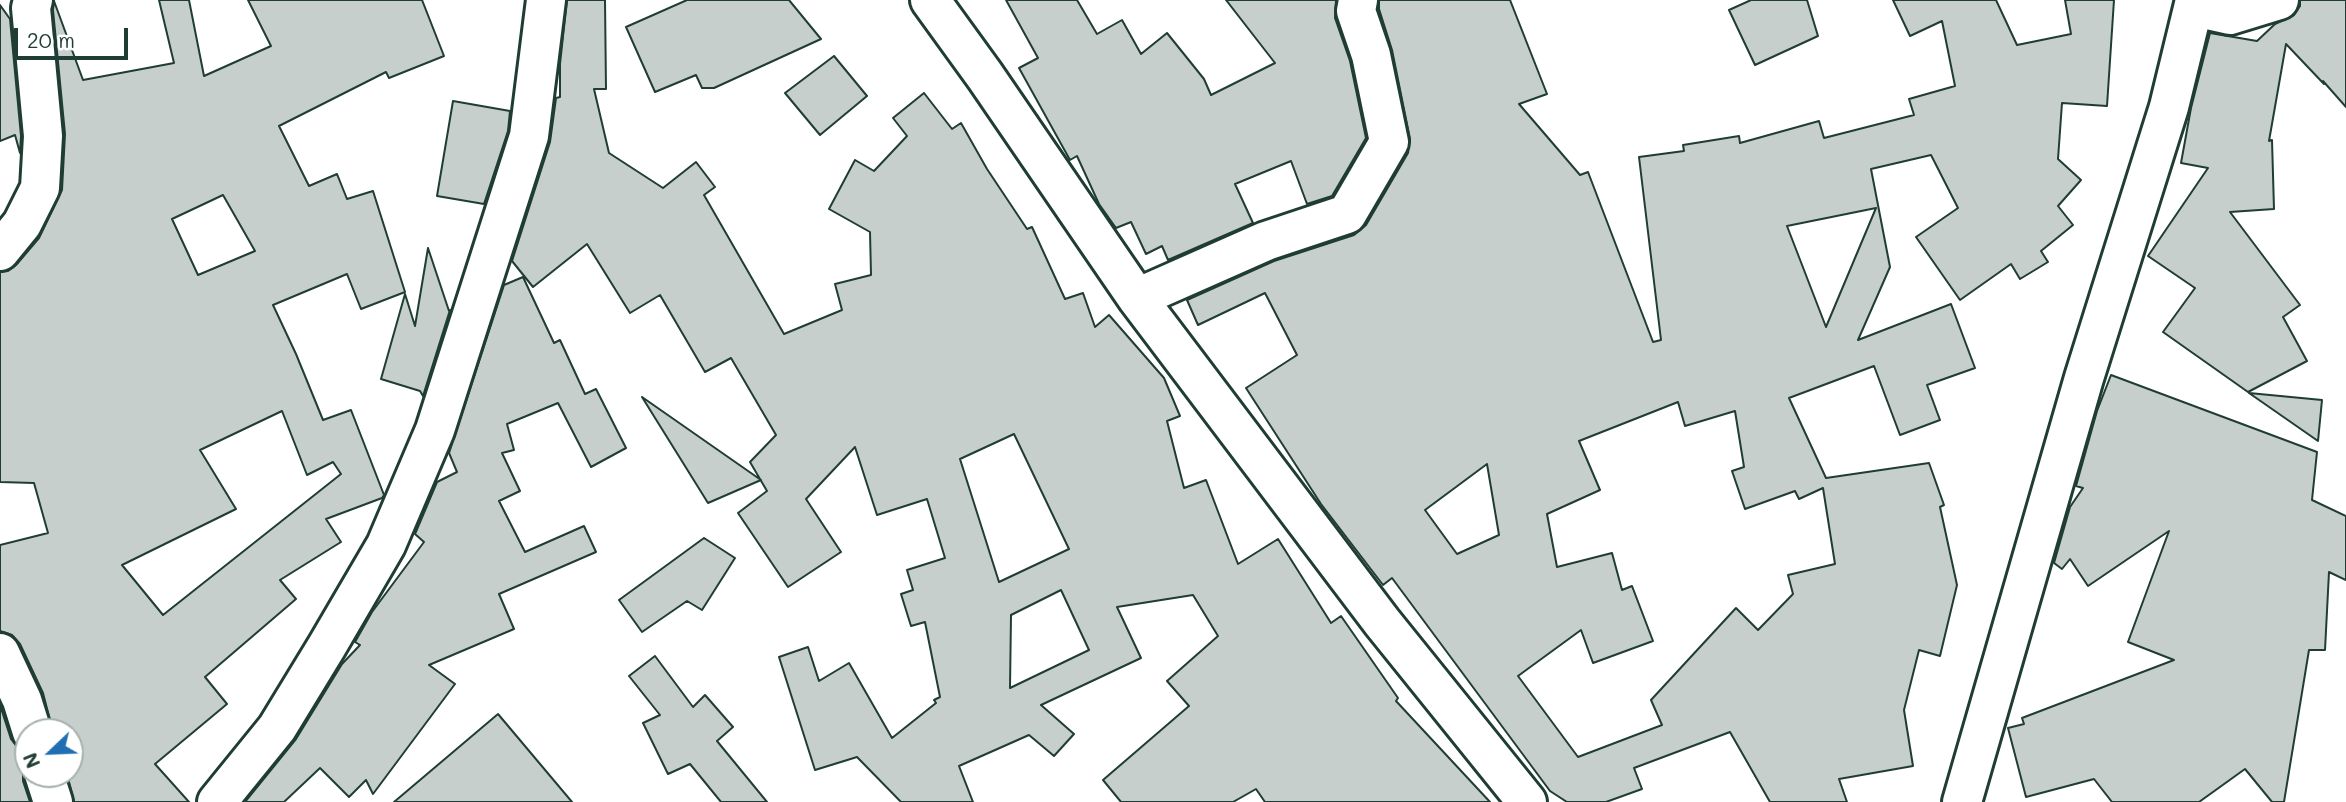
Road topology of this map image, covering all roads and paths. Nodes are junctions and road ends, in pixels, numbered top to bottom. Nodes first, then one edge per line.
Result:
1 (33, 0) edge
2 (546, 0) edge
3 (930, 0) edge
4 (1358, 0) edge
5 (2279, 0) edge
6 (2194, 4) edge
7 (0, 251) edge
8 (1137, 298) junction
9 (0, 653) edge
10 (28, 718) edge
11 (217, 802) edge
12 (1527, 802) edge
13 (1962, 802) edge

1 - 7 street
2 - 11 street
3 - 8 street
4 - 8 street
5 - 6 street
6 - 13 street
8 - 12 street
9 - 10 street

